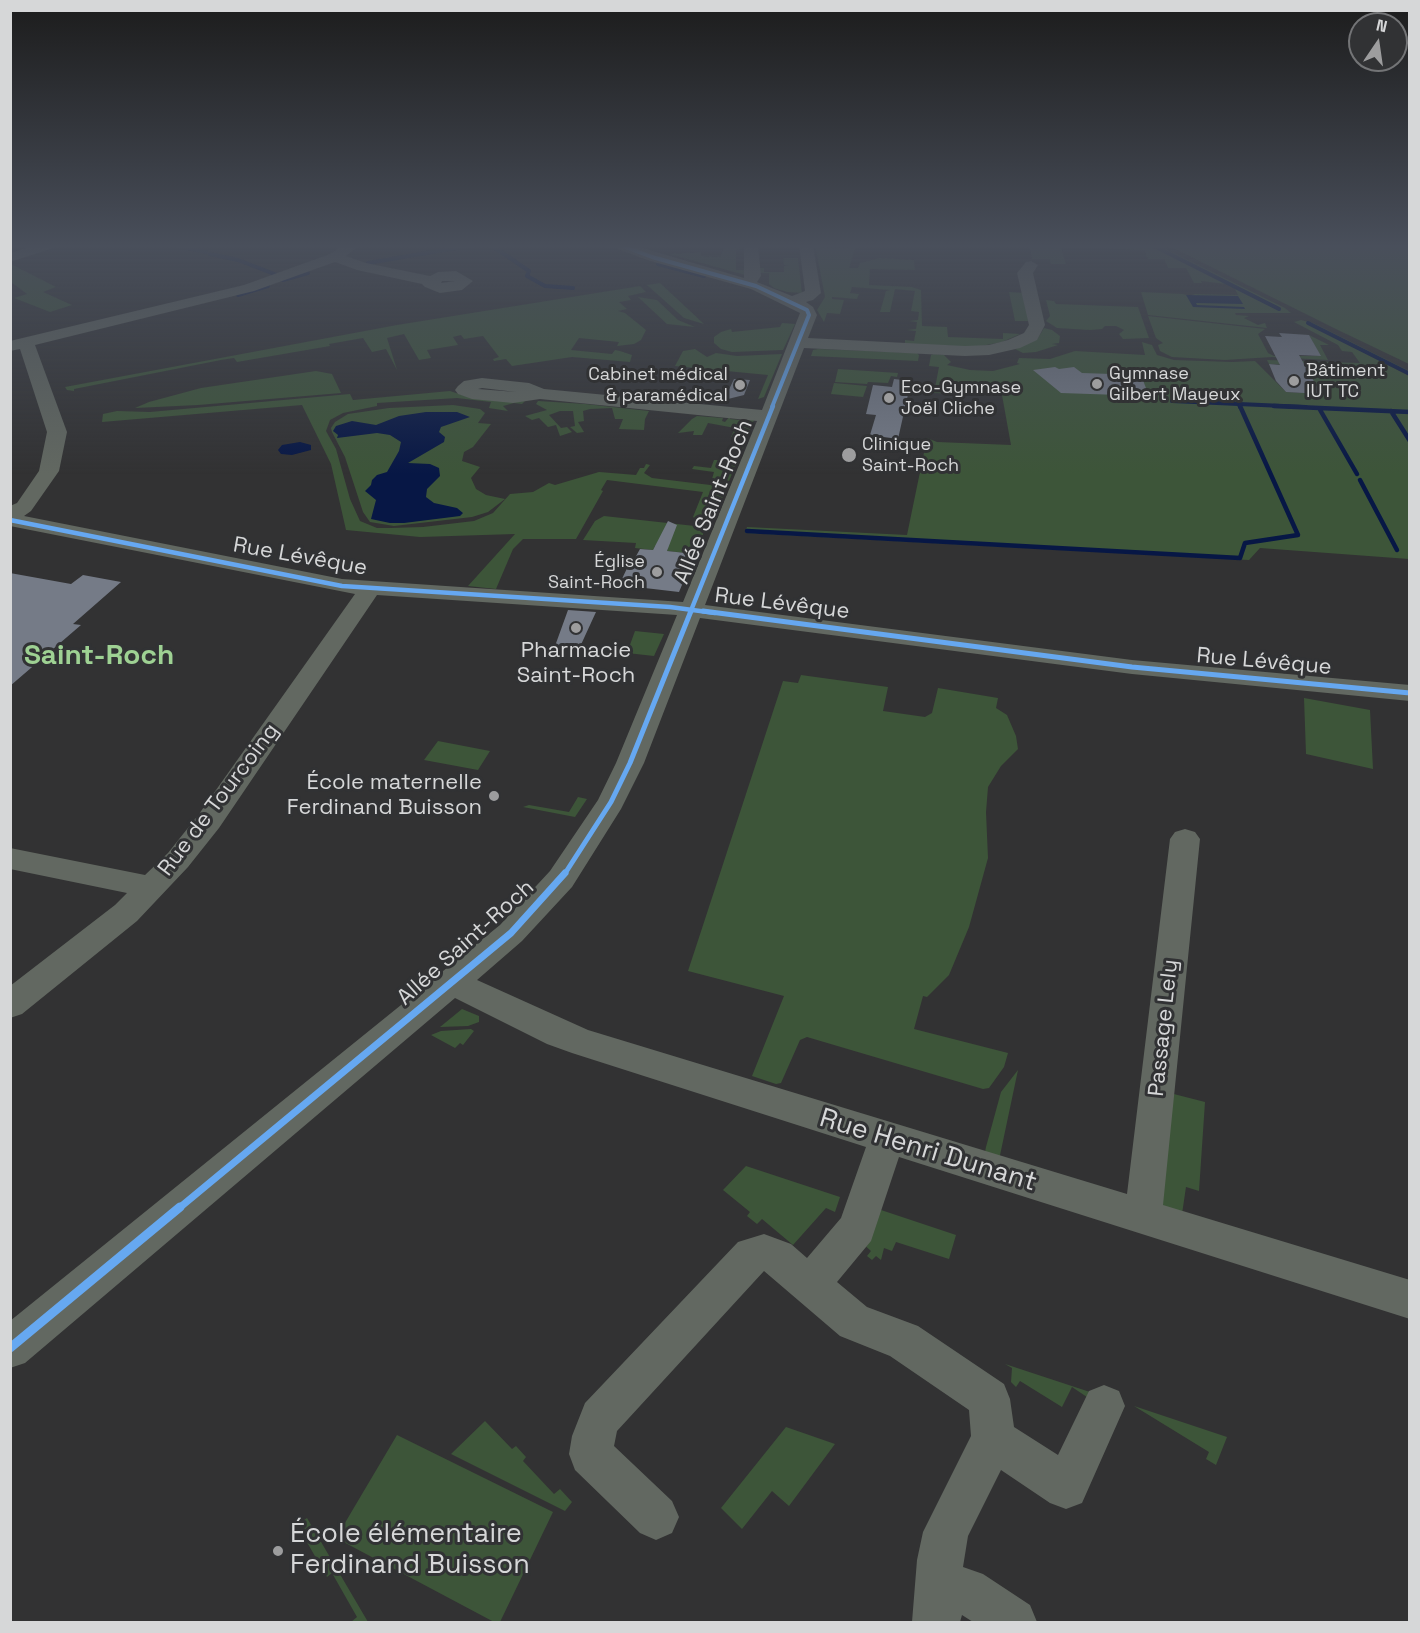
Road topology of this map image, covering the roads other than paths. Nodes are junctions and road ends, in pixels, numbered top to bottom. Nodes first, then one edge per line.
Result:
1 (112, 321) edge
2 (805, 321) edge
3 (1036, 321) edge
4 (798, 343) junction
5 (18, 344) edge
6 (540, 394) dead end
7 (768, 416) junction
8 (10, 518) edge
9 (370, 588) junction
10 (691, 610) junction
11 (1410, 693) edge
12 (1185, 839) dead end
13 (10, 858) edge
14 (153, 888) junction
15 (453, 983) junction
16 (10, 1005) edge
17 (887, 1139) junction
18 (1143, 1217) junction
19 (809, 1285) junction
20 (1410, 1300) edge
21 (10, 1348) edge
22 (1104, 1406) dead end
23 (993, 1438) junction
24 (656, 1517) dead end
25 (937, 1607) edge
26 (1013, 1623) edge

1 - 5 street
2 - 4 street, Allée Saint-Roch
3 - 4 street
4 - 7 street, Allée Saint-Roch
5 - 8 street
6 - 7 street
7 - 10 street, Allée Saint-Roch
8 - 9 street, Rue Lévêque
9 - 10 street, Rue Lévêque
9 - 14 street, Rue de Tourcoing
10 - 11 street, Rue Lévêque
10 - 15 street, Allée Saint-Roch
12 - 18 street, Passage Lely
13 - 14 street
14 - 16 street, Rue de Tourcoing
15 - 17 street, Rue Henri Dunant
15 - 21 street, Allée Saint-Roch
17 - 18 street, Rue Henri Dunant
17 - 19 street
18 - 20 street, Rue Henri Dunant
19 - 23 street
19 - 24 street
22 - 23 street
23 - 25 street
25 - 26 street

